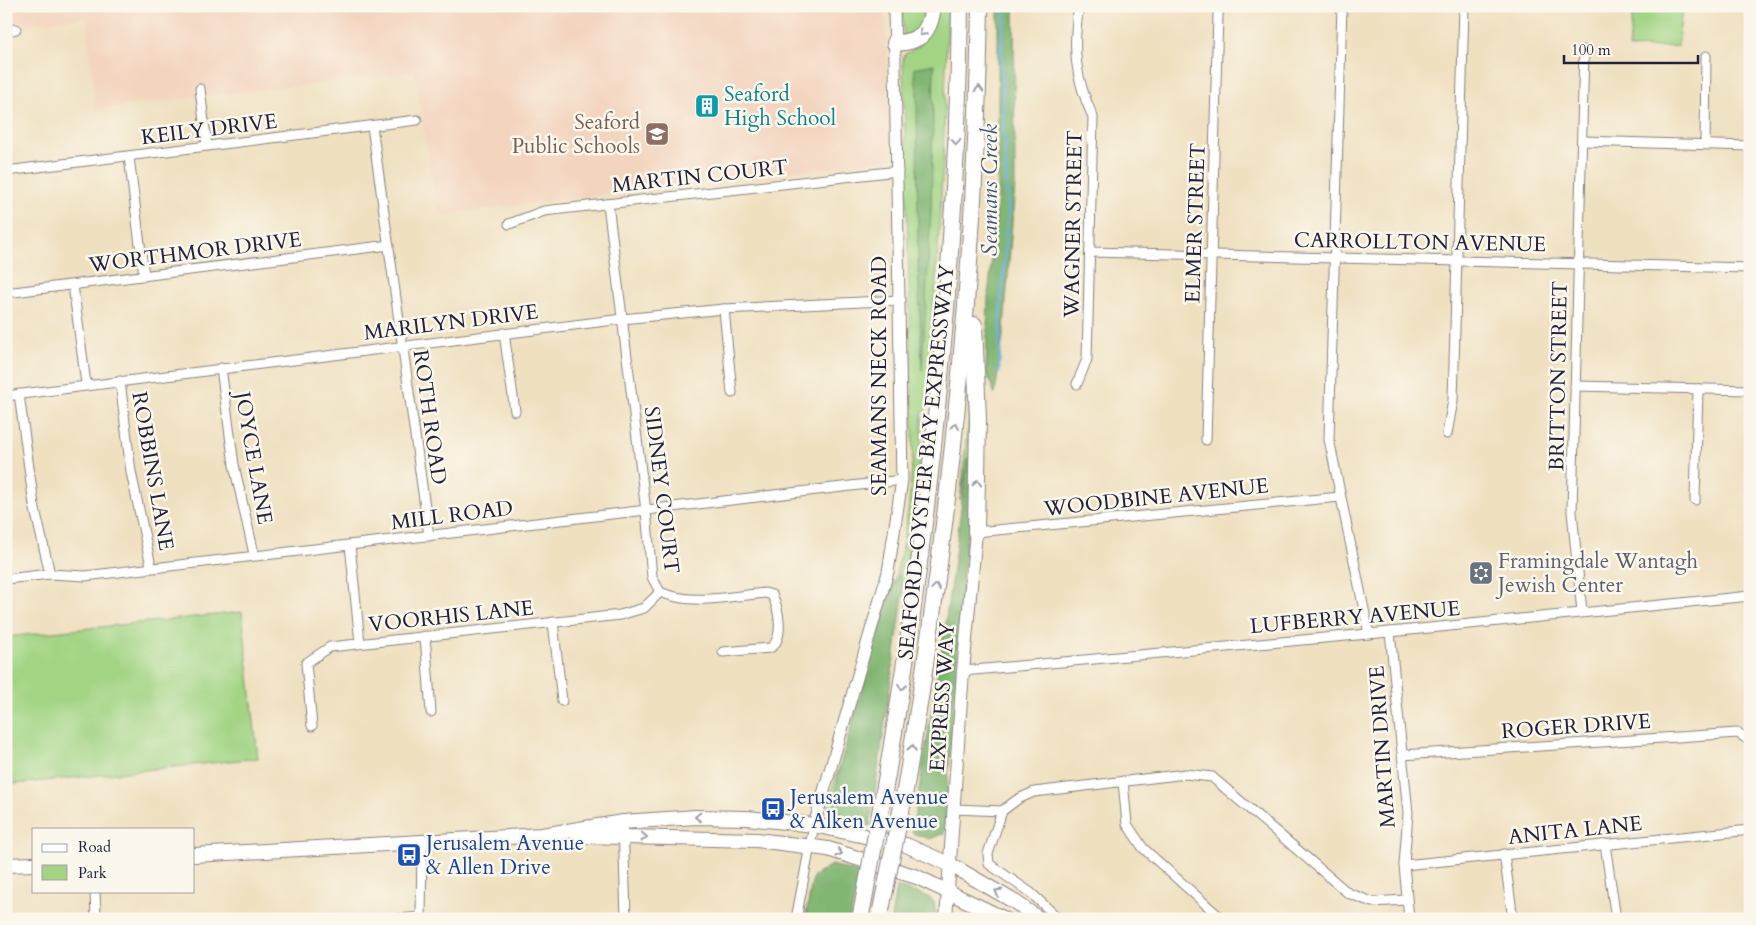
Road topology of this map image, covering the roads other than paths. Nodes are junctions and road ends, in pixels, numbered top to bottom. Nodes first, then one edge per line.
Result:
1 (894, 6) edge
2 (933, 6) edge
3 (960, 6) edge
4 (980, 6) edge
5 (1079, 6) edge
6 (1220, 6) edge
7 (1342, 6) edge
8 (1464, 6) edge
9 (16, 29) dead end
10 (6, 31) edge
11 (895, 43) junction
12 (1584, 50) dead end
13 (1706, 56) dead end
14 (200, 89) dead end
15 (416, 120) dead end
16 (372, 126) junction
17 (1582, 141) junction
18 (1704, 144) junction
19 (207, 146) junction
20 (1750, 146) edge
21 (129, 156) junction
22 (6, 171) edge
23 (898, 171) junction
24 (973, 201) junction
25 (608, 204) junction
26 (508, 224) dead end
27 (389, 245) junction
28 (1090, 252) junction
29 (1212, 254) junction
30 (1334, 257) junction
31 (1456, 261) junction
32 (1579, 264) junction
33 (1750, 268) edge
34 (144, 276) junction
35 (73, 285) junction
36 (6, 293) edge
37 (901, 300) junction
38 (724, 309) junction
39 (622, 319) junction
40 (504, 334) junction
41 (403, 346) junction
42 (221, 368) junction
43 (120, 380) junction
44 (86, 384) junction
45 (1077, 384) dead end
46 (1575, 386) junction
47 (1698, 389) junction
48 (1750, 390) edge
49 (732, 393) dead end
50 (19, 394) junction
51 (6, 396) edge
52 (516, 411) dead end
53 (1447, 434) dead end
54 (1206, 440) dead end
55 (902, 480) junction
56 (1340, 497) junction
57 (1695, 500) dead end
58 (646, 511) junction
59 (976, 532) junction
60 (429, 536) junction
61 (350, 545) junction
62 (254, 554) junction
63 (151, 566) junction
64 (50, 574) junction
65 (6, 579) edge
66 (660, 592) junction
67 (1750, 596) edge
68 (1582, 612) junction
69 (553, 622) junction
70 (1390, 632) junction
71 (1369, 634) junction
72 (425, 636) junction
73 (360, 643) junction
74 (723, 652) dead end
75 (963, 670) junction
76 (562, 701) dead end
77 (431, 712) dead end
78 (312, 726) dead end
79 (1750, 740) edge
80 (1402, 755) junction
81 (1123, 781) junction
82 (954, 809) junction
83 (1002, 812) junction
84 (623, 822) junction
85 (814, 824) junction
86 (1750, 830) edge
87 (542, 835) junction
88 (623, 837) junction
89 (422, 842) junction
90 (1606, 844) junction
91 (809, 847) junction
92 (1504, 854) junction
93 (195, 855) edge
94 (32, 864) edge
95 (6, 865) edge
96 (951, 865) junction
97 (1404, 865) junction
98 (948, 890) junction
99 (95, 892) edge
100 (1406, 900) junction
101 (861, 911) edge
102 (880, 914) edge
103 (421, 918) edge
104 (96, 919) edge
105 (397, 919) edge
106 (626, 919) edge
107 (796, 919) edge
108 (946, 919) edge
109 (1005, 919) edge
110 (1039, 919) edge
111 (1059, 919) edge
112 (1222, 919) edge
113 (1409, 919) edge
114 (1513, 919) edge
115 (1616, 919) edge

1 - 11 street, SEAMANS NECK ROAD
2 -> 11 highway
3 -> 101 highway, SEAFORD-OYSTER BAY EXPRESSWAY, bridge
24 -> 4 highway, SEAFORD-OYSTER BAY EXPRESSWAY
5 - 28 street, WAGNER STREET
6 - 29 street, ELMER STREET
7 - 30 street
8 - 31 street
9 - 10 street
11 - 23 street, SEAMANS NECK ROAD
12 - 17 street, BRITTON STREET
13 - 18 street
14 - 19 street
15 - 16 street, KEILY DRIVE
16 - 19 street, KEILY DRIVE
16 - 27 street, ROTH ROAD
17 - 18 street
17 - 32 street, BRITTON STREET
18 - 20 street
19 - 21 street, KEILY DRIVE
21 - 22 street, KEILY DRIVE
21 - 34 street
23 - 25 street, MARTIN COURT
23 - 37 street, SEAMANS NECK ROAD
59 -> 24 highway
102 -> 24 highway, SEAFORD-OYSTER BAY EXPRESSWAY, bridge
25 - 26 street, MARTIN COURT
25 - 39 street, SIDNEY COURT
27 - 34 street, WORTHMOR DRIVE
27 - 41 street, ROTH ROAD
28 - 29 street, CARROLLTON AVENUE
28 - 45 street, WAGNER STREET
29 - 30 street, CARROLLTON AVENUE
29 - 54 street, ELMER STREET
30 - 31 street, CARROLLTON AVENUE
30 - 56 street
31 - 32 street, CARROLLTON AVENUE
31 - 53 street
32 - 33 street, CARROLLTON AVENUE
32 - 46 street, BRITTON STREET
34 - 35 street, WORTHMOR DRIVE
35 - 36 street, WORTHMOR DRIVE
35 - 44 street
37 - 38 street, MARILYN DRIVE
37 - 55 street, SEAMANS NECK ROAD
38 - 39 street, MARILYN DRIVE
38 - 49 street
39 - 40 street, MARILYN DRIVE
39 - 58 street, SIDNEY COURT
40 - 41 street, MARILYN DRIVE
40 - 52 street
41 - 42 street, MARILYN DRIVE
41 - 60 street, ROTH ROAD
42 - 43 street, MARILYN DRIVE
42 - 62 street, JOYCE LANE
43 - 44 street, MARILYN DRIVE
43 - 63 street, ROBBINS LANE
44 - 50 street, MARILYN DRIVE
46 - 47 street
46 - 68 street, BRITTON STREET
47 - 48 street
47 - 57 street
50 - 51 street, MARILYN DRIVE
50 - 64 street
55 - 58 street, MILL ROAD
55 - 85 street, SEAMANS NECK ROAD
56 - 59 street, WOODBINE AVENUE
56 - 71 street
58 - 60 street, MILL ROAD
58 - 66 street, SIDNEY COURT
59 - 75 main road, EXPRESS WAY
60 - 61 street, MILL ROAD
61 - 62 street, MILL ROAD
61 - 73 street
62 - 63 street, MILL ROAD
63 - 64 street, MILL ROAD
64 - 65 street, MILL ROAD
66 - 69 street, VOORHIS LANE
66 - 74 street, SIDNEY COURT
67 - 68 street, LUFBERRY AVENUE
68 - 70 street, LUFBERRY AVENUE
69 - 72 street, VOORHIS LANE
69 - 76 street
70 - 71 street, LUFBERRY AVENUE
70 - 80 street, MARTIN DRIVE
71 - 75 street, LUFBERRY AVENUE
72 - 73 street, VOORHIS LANE
72 - 77 street
73 - 78 street, VOORHIS LANE
75 - 82 main road, EXPRESS WAY
79 - 80 street, ROGER DRIVE
80 - 97 street, MARTIN DRIVE
81 - 83 street
81 - 100 street
81 - 112 street
82 - 83 street
82 - 96 main road, EXPRESS WAY
83 - 111 street
85 -> 84 main road
84 - 87 main road
84 - 88 street
85 - 91 street
85 - 96 main road
86 - 90 street, ANITA LANE
87 - 88 main road
87 - 89 main road
88 -> 91 main road
88 - 106 street
89 - 93 main road
89 - 103 street
90 - 92 street, ANITA LANE
90 - 115 street
91 -> 98 main road
91 - 107 street
92 - 97 street, ANITA LANE
92 - 114 street
94 - 95 main road
96 - 98 main road
110 -> 96 main road
97 - 100 street, MARTIN DRIVE
98 - 108 main road
98 - 109 main road
99 - 104 street
100 - 113 street, MARTIN DRIVE
103 - 105 street

